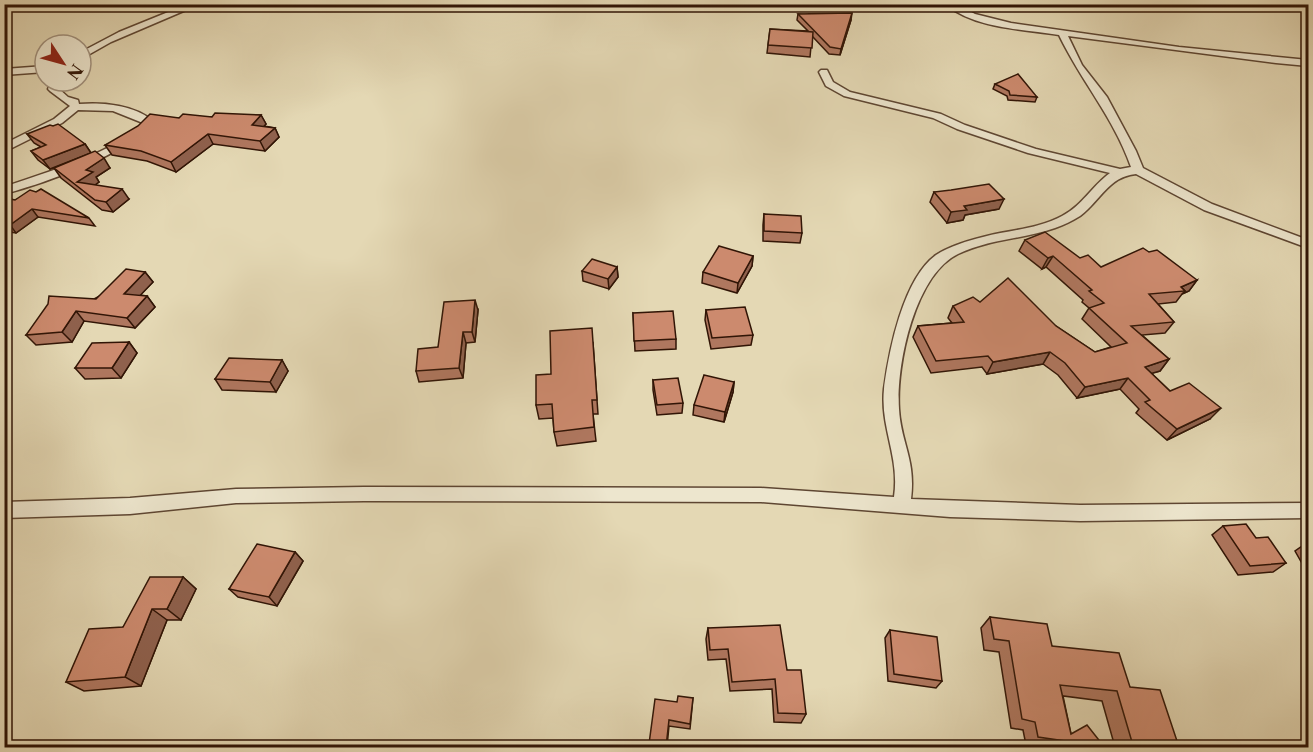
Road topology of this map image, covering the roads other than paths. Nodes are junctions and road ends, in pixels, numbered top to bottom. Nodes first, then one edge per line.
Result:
1 (196, 4) edge
2 (949, 4) edge
3 (1062, 33) junction
4 (93, 49) edge
5 (1308, 63) edge
6 (33, 70) edge
7 (4, 72) edge
8 (824, 72) dead end
9 (57, 93) edge
10 (75, 107) junction
11 (4, 149) edge
12 (1138, 170) junction
13 (1118, 172) junction
14 (4, 191) edge
15 (1308, 244) edge
16 (902, 506) junction
17 (4, 510) edge
18 (1308, 511) edge

1 - 4 street
2 - 3 street
3 - 5 street
3 - 12 street
6 - 7 street
8 - 13 street
9 - 10 street
10 - 11 street
10 - 14 street
12 - 13 street
12 - 15 street
13 - 16 street
16 - 17 street
16 - 18 street

